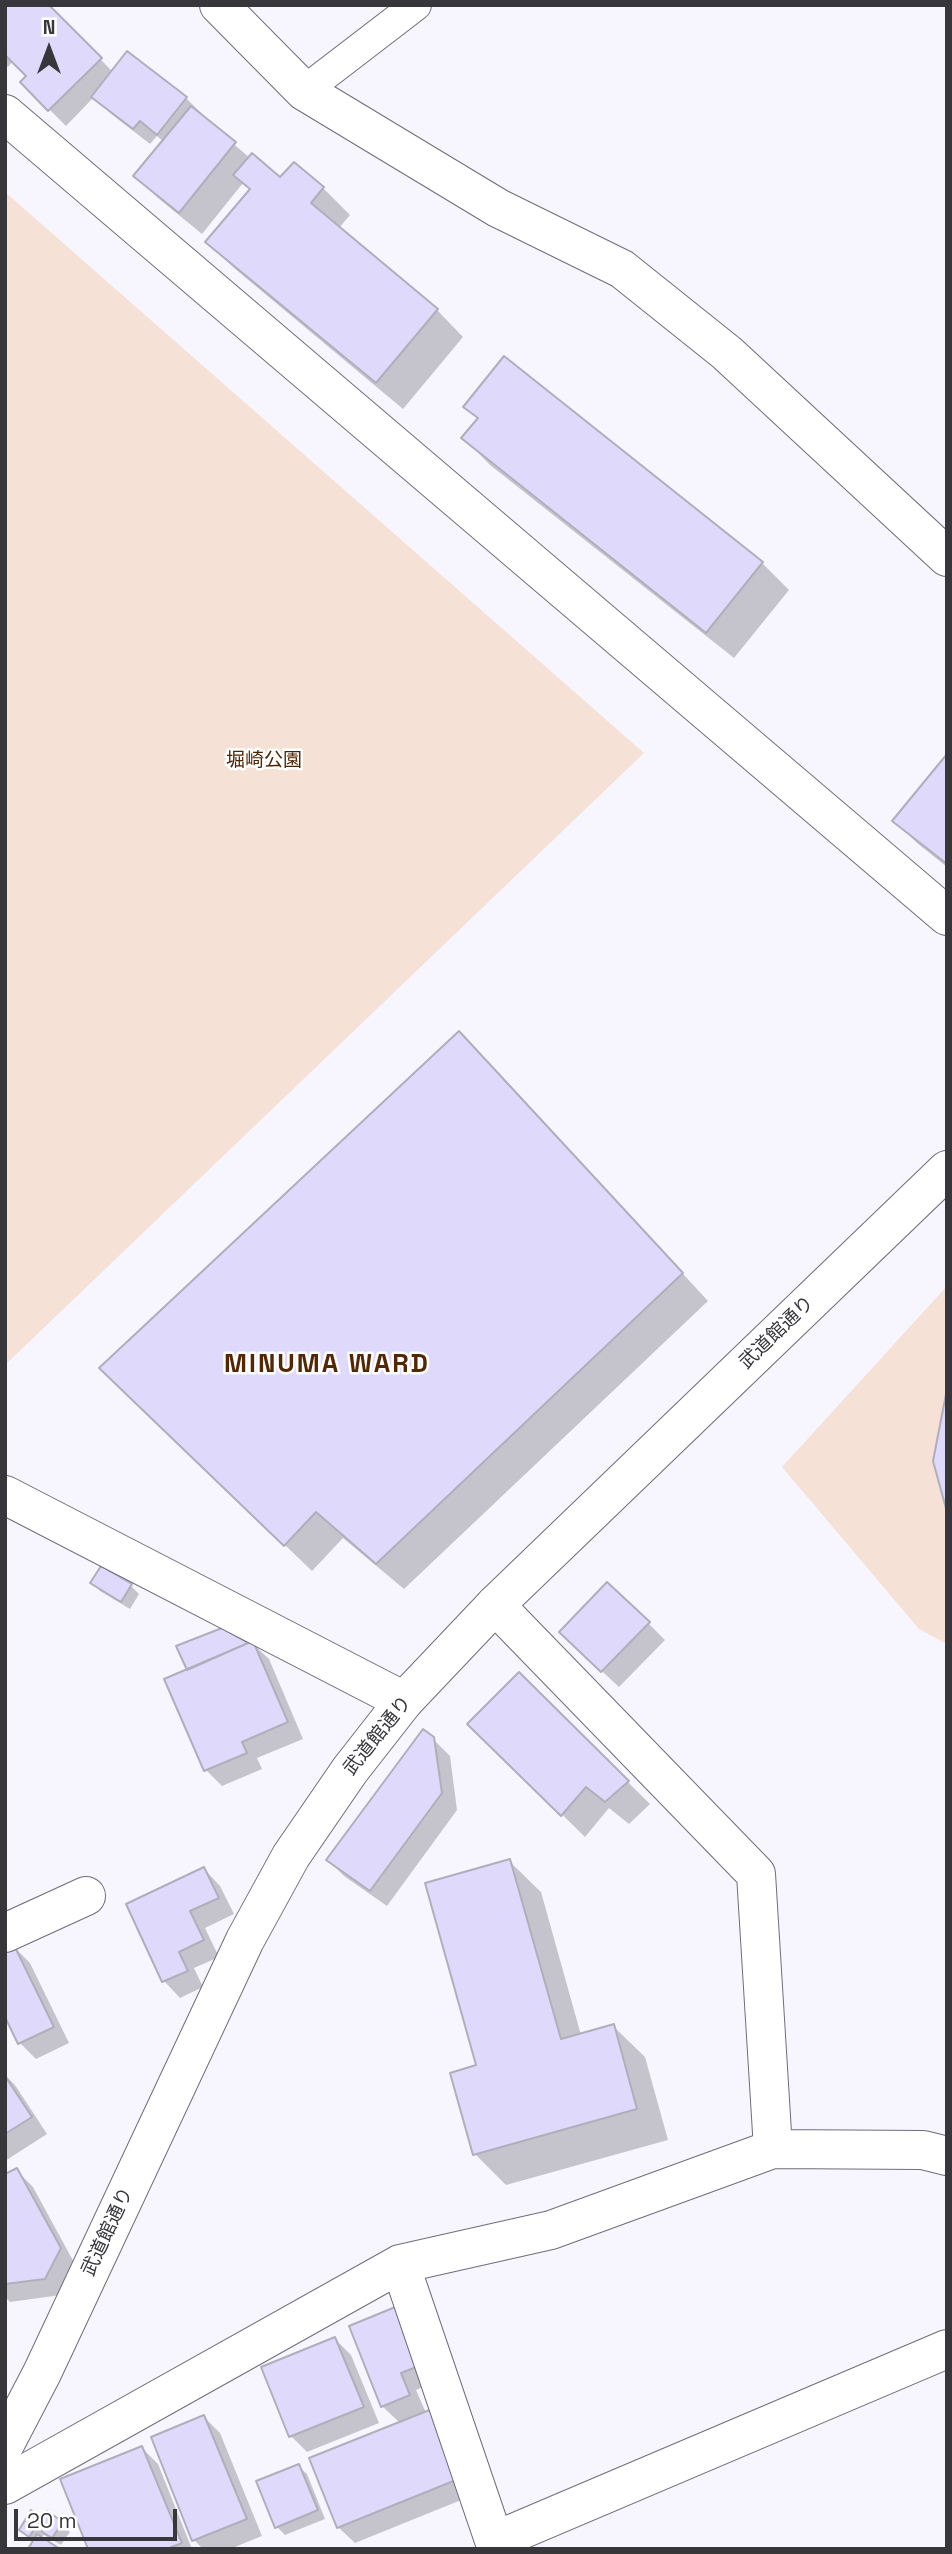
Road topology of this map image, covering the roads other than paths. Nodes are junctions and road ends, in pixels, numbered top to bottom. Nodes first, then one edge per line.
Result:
1 (219, 5) edge
2 (416, 5) edge
3 (304, 91) junction
4 (5, 114) edge
5 (947, 557) edge
6 (947, 916) edge
7 (947, 1170) edge
8 (5, 1495) edge
9 (495, 1605) junction
10 (404, 1701) junction
11 (86, 1896) dead end
12 (5, 1933) edge
13 (773, 2149) junction
14 (947, 2156) edge
15 (400, 2264) junction
16 (947, 2349) edge
17 (5, 2444) edge
18 (5, 2485) edge
19 (496, 2545) edge

1 - 3 street
2 - 3 lane
3 - 5 street
4 - 6 street
7 - 9 street, 武道館通り
8 - 10 street
9 - 10 street, 武道館通り
9 - 13 street
10 - 17 street, 武道館通り
11 - 12 street
13 - 14 street
13 - 15 street
15 - 18 street
15 - 19 street
16 - 19 street

